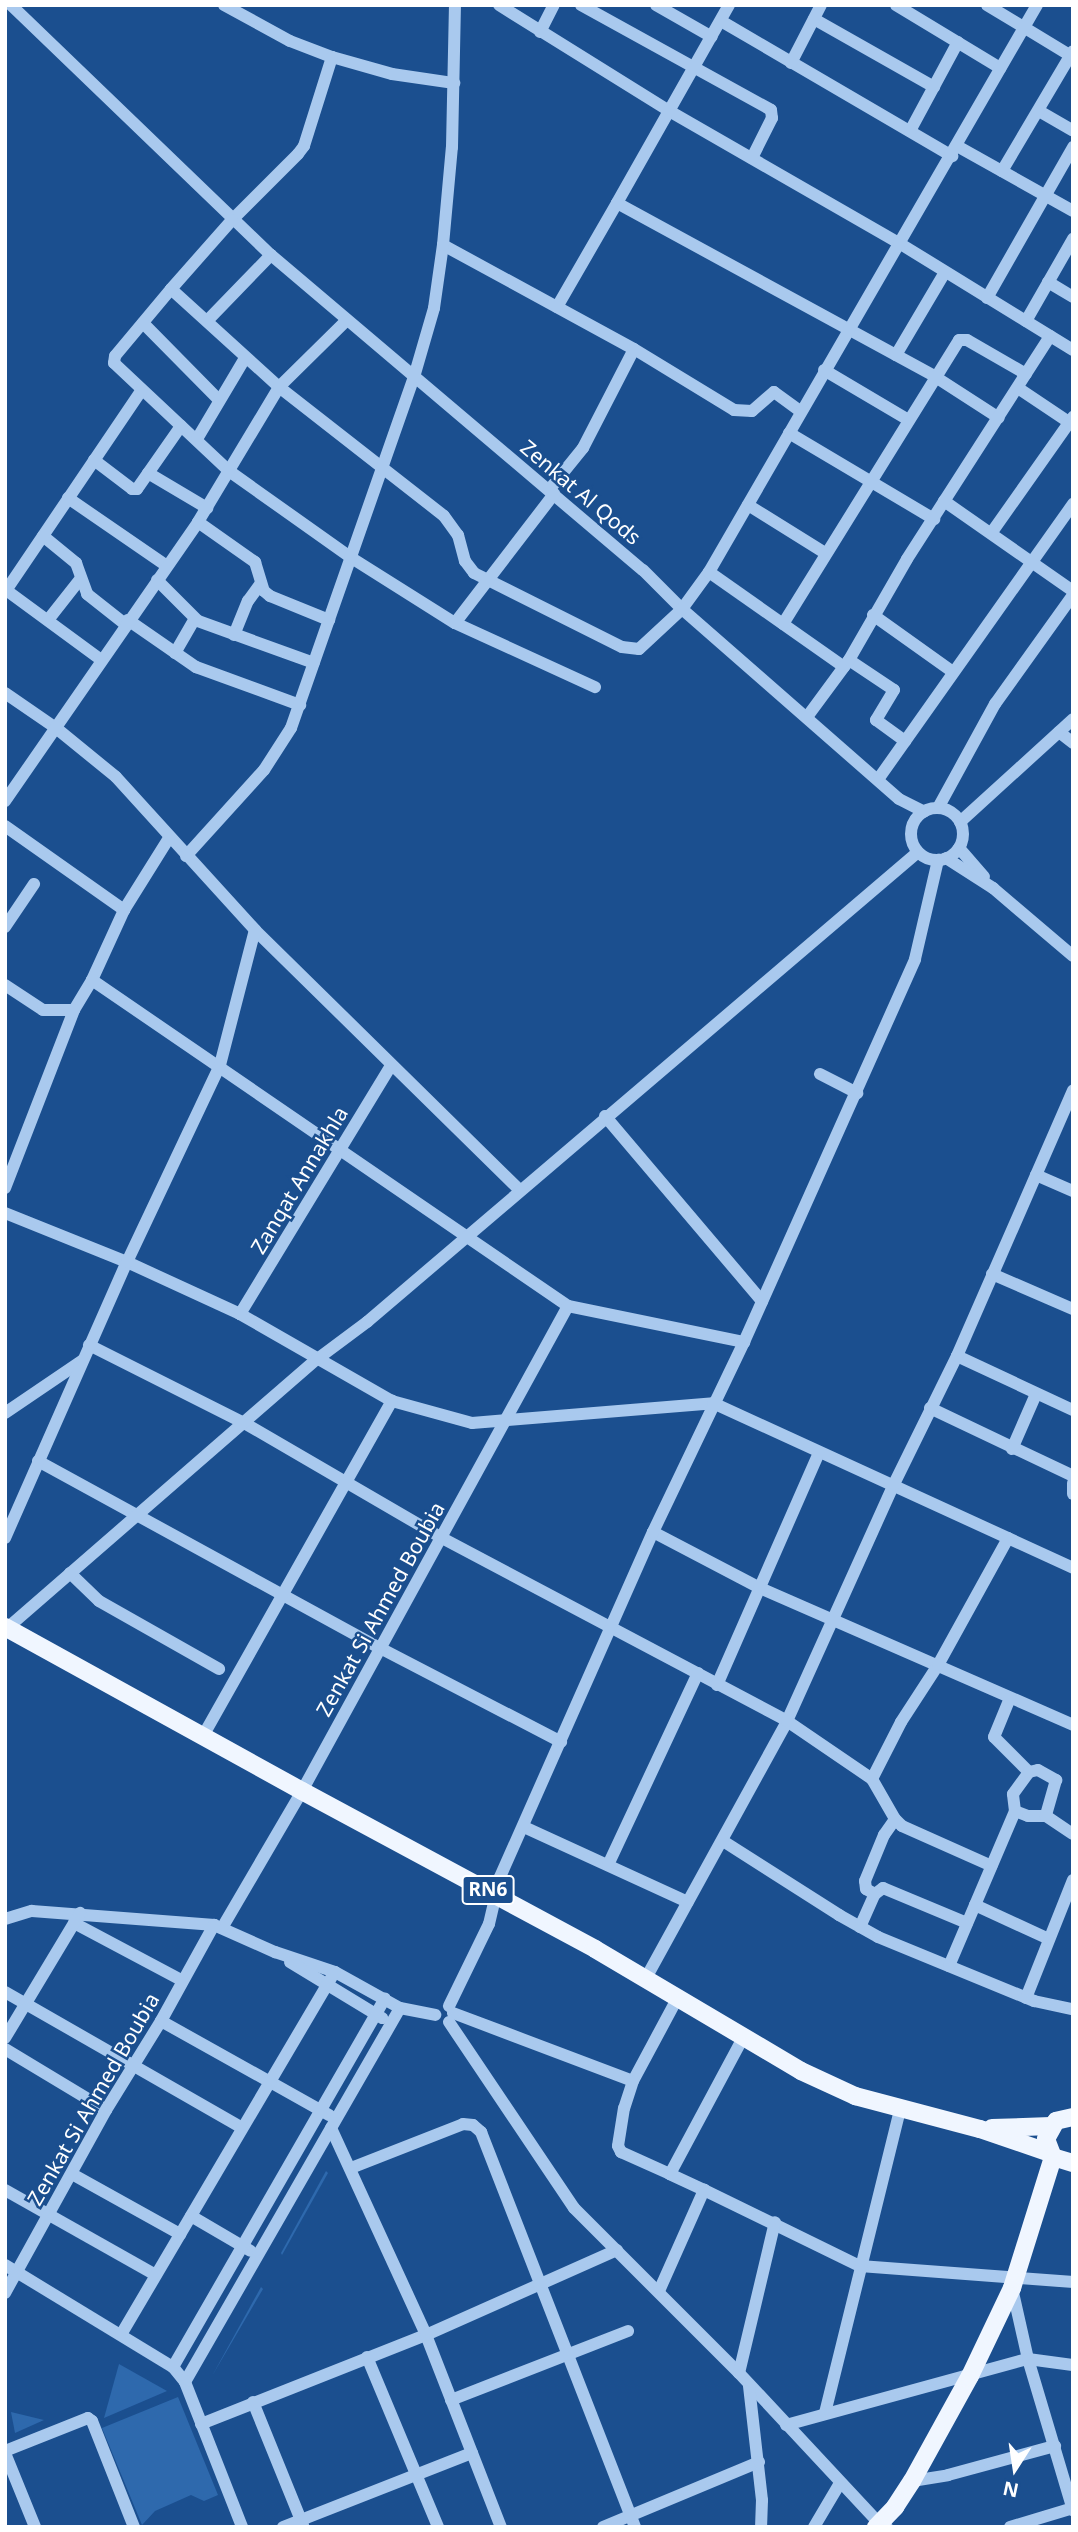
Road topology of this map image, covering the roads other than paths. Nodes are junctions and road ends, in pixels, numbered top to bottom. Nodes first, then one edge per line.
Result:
1 (11, 5) edge
2 (224, 5) edge
3 (455, 5) edge
4 (499, 5) edge
5 (554, 5) edge
6 (581, 5) edge
7 (656, 5) edge
8 (729, 5) edge
9 (821, 5) edge
10 (896, 5) edge
11 (987, 5) edge
12 (1037, 5) edge
13 (814, 19) junction
14 (721, 21) junction
15 (1023, 27) junction
16 (540, 32) junction
17 (712, 37) junction
18 (958, 41) junction
19 (1072, 55) edge
20 (331, 57) junction
21 (791, 62) junction
22 (694, 68) junction
23 (1000, 68) junction
24 (454, 83) junction
25 (934, 87) junction
26 (1039, 111) junction
27 (671, 112) junction
28 (910, 131) junction
29 (1073, 131) edge
30 (1073, 147) edge
31 (954, 151) junction
32 (752, 158) junction
33 (1002, 171) junction
34 (1044, 196) junction
35 (617, 203) junction
36 (1073, 211) edge
37 (232, 220) junction
38 (1073, 239) edge
39 (899, 243) junction
40 (443, 245) junction
41 (271, 255) junction
42 (945, 272) junction
43 (1048, 282) junction
44 (171, 289) junction
45 (1073, 297) edge
46 (987, 298) junction
47 (557, 307) junction
48 (207, 321) junction
49 (346, 321) junction
50 (1026, 321) junction
51 (143, 323) junction
52 (848, 329) junction
53 (1050, 336) junction
54 (634, 349) junction
55 (1073, 350) edge
56 (896, 355) junction
57 (245, 358) junction
58 (824, 370) junction
59 (1026, 374) junction
60 (934, 376) junction
61 (414, 377) junction
62 (279, 387) junction
63 (1018, 388) junction
64 (142, 390) junction
65 (219, 400) junction
66 (800, 411) junction
67 (999, 418) junction
68 (907, 419) junction
69 (1071, 422) edge
70 (181, 426) junction
71 (789, 433) junction
72 (197, 439) junction
73 (94, 460) junction
74 (382, 467) junction
75 (229, 471) junction
76 (148, 473) junction
77 (869, 481) junction
78 (551, 492) junction
79 (68, 498) junction
80 (944, 501) junction
81 (1073, 504) edge
82 (748, 505) junction
83 (207, 508) junction
84 (934, 519) junction
85 (198, 522) junction
86 (992, 532) junction
87 (43, 536) junction
88 (825, 553) junction
89 (350, 557) junction
90 (1032, 560) junction
91 (167, 566) junction
92 (709, 572) junction
93 (81, 578) junction
94 (158, 580) junction
95 (487, 580) junction
96 (261, 583) junction
97 (6, 591) edge
98 (1073, 593) edge
99 (682, 609) junction
100 (873, 614) junction
101 (195, 619) junction
102 (48, 620) junction
103 (329, 620) junction
104 (126, 622) junction
105 (454, 623) junction
106 (783, 624) junction
107 (234, 635) junction
108 (174, 653) junction
109 (100, 659) junction
110 (314, 663) junction
111 (847, 663) junction
112 (953, 672) junction
113 (595, 687) dead end
114 (5, 693) edge
115 (300, 705) junction
116 (807, 717) junction
117 (1073, 719) edge
118 (56, 728) junction
119 (1059, 732) junction
120 (905, 741) junction
121 (1073, 743) edge
122 (879, 778) junction
123 (899, 799) junction
124 (5, 801) edge
125 (938, 808) junction
126 (924, 811) junction
127 (957, 818) junction
128 (5, 825) edge
129 (911, 836) junction
130 (170, 838) junction
131 (959, 848) junction
132 (186, 856) junction
133 (932, 857) junction
134 (888, 879) junction
135 (34, 884) dead end
136 (993, 888) junction
137 (124, 910) junction
138 (5, 927) edge
139 (255, 930) junction
140 (1073, 956) edge
141 (92, 980) junction
142 (5, 985) edge
143 (74, 1010) junction
144 (220, 1065) junction
145 (391, 1066) junction
146 (820, 1074) dead end
147 (1073, 1090) edge
148 (858, 1093) junction
149 (1070, 1107) edge
150 (605, 1116) junction
151 (340, 1147) junction
152 (1035, 1175) junction
153 (5, 1188) edge
154 (519, 1189) junction
155 (1073, 1191) edge
156 (5, 1213) edge
157 (466, 1234) junction
158 (127, 1262) junction
159 (992, 1274) junction
160 (762, 1301) junction
161 (568, 1306) junction
162 (1073, 1309) edge
163 (240, 1314) junction
164 (744, 1342) junction
165 (89, 1345) junction
166 (957, 1356) junction
167 (83, 1359) junction
168 (316, 1360) junction
169 (1036, 1394) junction
170 (392, 1401) junction
171 (713, 1403) junction
172 (930, 1408) junction
173 (1073, 1409) edge
174 (5, 1413) edge
175 (505, 1421) junction
176 (246, 1424) junction
177 (1013, 1448) junction
178 (819, 1453) junction
179 (38, 1461) junction
180 (1073, 1476) edge
181 (345, 1482) junction
182 (1073, 1483) edge
183 (894, 1484) junction
184 (1073, 1493) edge
185 (138, 1515) junction
186 (653, 1532) junction
187 (5, 1538) edge
188 (442, 1538) junction
189 (1008, 1538) junction
190 (1073, 1568) edge
191 (70, 1573) junction
192 (760, 1588) junction
193 (285, 1593) junction
194 (833, 1620) junction
195 (6, 1628) edge
196 (612, 1628) junction
197 (380, 1647) junction
198 (938, 1665) junction
199 (219, 1669) dead end
200 (698, 1674) junction
201 (717, 1685) junction
202 (1010, 1698) junction
203 (787, 1721) junction
204 (1073, 1725) edge
205 (203, 1736) junction
206 (561, 1742) junction
207 (1029, 1772) junction
208 (872, 1779) junction
209 (302, 1791) junction
210 (1015, 1811) junction
211 (1046, 1816) junction
212 (895, 1819) junction
213 (524, 1827) junction
214 (1073, 1834) edge
215 (723, 1841) junction
216 (608, 1865) junction
217 (992, 1866) junction
218 (1073, 1880) edge
219 (495, 1894) junction
220 (875, 1894) junction
221 (688, 1902) junction
222 (975, 1905) junction
223 (1067, 1913) edge
224 (77, 1918) junction
225 (5, 1919) edge
226 (967, 1923) junction
227 (218, 1926) junction
228 (860, 1927) junction
229 (1049, 1940) junction
230 (275, 1952) junction
231 (949, 1966) junction
232 (335, 1972) junction
233 (646, 1978) junction
234 (183, 1981) junction
235 (327, 1986) junction
236 (5, 1992) edge
237 (678, 1997) junction
238 (1026, 1998) junction
239 (385, 1999) junction
240 (26, 2004) junction
241 (400, 2008) junction
242 (1073, 2009) edge
243 (450, 2013) junction
244 (375, 2014) junction
245 (161, 2021) junction
246 (391, 2023) junction
247 (5, 2038) edge
248 (743, 2038) junction
249 (5, 2049) edge
250 (134, 2067) junction
251 (270, 2081) junction
252 (634, 2081) junction
253 (901, 2109) junction
254 (106, 2110) junction
255 (322, 2110) junction
256 (1065, 2117) edge
257 (334, 2124) junction
258 (242, 2128) junction
259 (980, 2129) junction
260 (1061, 2159) edge
261 (351, 2168) junction
262 (72, 2174) junction
263 (670, 2174) junction
264 (5, 2190) edge
265 (704, 2190) junction
266 (48, 2214) junction
267 (191, 2216) junction
268 (775, 2222) junction
269 (180, 2234) junction
270 (243, 2246) junction
271 (617, 2250) junction
272 (258, 2255) junction
273 (860, 2266) junction
274 (10, 2268) edge
275 (156, 2275) junction
276 (1013, 2283) junction
277 (1073, 2283) edge
278 (542, 2286) junction
279 (659, 2291) junction
280 (5, 2293) edge
281 (628, 2331) dead end
282 (122, 2333) junction
283 (426, 2335) junction
284 (568, 2354) junction
285 (367, 2357) junction
286 (1027, 2359) junction
287 (1073, 2365) edge
288 (173, 2367) junction
289 (739, 2374) junction
290 (970, 2376) junction
291 (185, 2382) junction
292 (749, 2385) junction
293 (452, 2399) junction
294 (253, 2402) junction
295 (825, 2413) junction
296 (201, 2424) junction
297 (786, 2425) junction
298 (1055, 2446) junction
299 (5, 2452) edge
300 (472, 2453) junction
301 (759, 2462) junction
302 (414, 2475) junction
303 (912, 2481) junction
304 (840, 2483) junction
305 (1073, 2509) edge
306 (633, 2521) edge
307 (302, 2523) edge
308 (885, 2526) edge
309 (36, 2527) edge
310 (134, 2527) edge
311 (242, 2527) edge
312 (284, 2527) edge
313 (438, 2527) edge
314 (502, 2527) edge
315 (603, 2527) edge
316 (761, 2527) edge
317 (814, 2527) edge
318 (1010, 2527) edge

1 - 37 street, Zenkat Al Qods
2 - 20 street
3 - 24 street
4 - 16 street
5 - 16 street
6 - 22 street
7 - 17 street
8 - 14 street
9 - 13 street
10 - 18 street
11 - 15 street
12 - 15 street
13 - 21 street
13 - 25 street
14 - 17 street
14 - 21 street
15 - 19 street
15 - 23 street
16 - 27 street
17 - 22 street
18 - 23 street
18 - 25 street
19 - 26 street
20 - 24 street
20 - 37 street
21 - 28 street
22 - 27 street
22 - 32 street
23 - 31 street
24 - 40 street
25 - 28 street
26 - 29 street
26 - 33 street
27 - 32 street
27 - 35 street
28 - 31 street
30 - 34 street
31 - 33 street
31 - 39 street
32 - 39 street
33 - 34 street
34 - 36 street
34 - 46 street
35 - 47 street
35 - 52 street
37 - 41 street, Zenkat Al Qods
37 - 44 street
38 - 43 street
39 - 42 street
39 - 52 street
40 - 47 street
40 - 61 street
41 - 48 street
41 - 49 street, Zenkat Al Qods
42 - 46 street
42 - 56 street
43 - 45 street
43 - 50 street
44 - 48 street
44 - 51 street
46 - 50 street
47 - 54 street
48 - 57 street
49 - 61 street, Zenkat Al Qods
49 - 62 street
50 - 53 street
51 - 64 street
51 - 65 street
52 - 56 street
52 - 58 street
53 - 55 street
53 - 59 street
54 - 66 street
54 - 78 street
56 - 60 street
57 - 62 street
57 - 65 street
58 - 66 street
58 - 68 street
59 - 60 street
59 - 63 street
60 - 67 street
60 - 68 street
61 - 74 street
61 - 78 street, Zenkat Al Qods
62 - 74 street
62 - 75 street
63 - 67 street
63 - 69 street
64 - 70 street
64 - 73 street
65 - 72 street
66 - 71 street
67 - 80 street
68 - 77 street
69 - 86 street
70 - 72 street
70 - 76 street
71 - 77 street
71 - 82 street
72 - 75 street
73 - 76 street
73 - 79 street
74 - 89 street
74 - 95 street
75 - 83 street
75 - 89 street
76 - 83 street
77 - 84 street
77 - 88 street
78 - 95 street
78 - 99 street, Zenkat Al Qods
79 - 87 street
79 - 91 street
80 - 84 street
80 - 86 street
81 - 90 street
82 - 88 street
82 - 92 street
83 - 85 street
84 - 100 street
85 - 91 street
85 - 96 street
86 - 90 street
87 - 93 street
87 - 97 street
88 - 106 street
89 - 103 street
89 - 105 street
90 - 98 street
90 - 112 street
91 - 94 street
92 - 99 street
92 - 106 street
93 - 102 street
93 - 104 street
94 - 101 street
94 - 104 street
95 - 99 street
95 - 105 street
96 - 103 street
96 - 107 street
97 - 102 street
98 - 125 street
99 - 116 street, Zenkat Al Qods
100 - 111 street
100 - 112 street
101 - 107 street
101 - 108 street
102 - 109 street
103 - 110 street
104 - 108 street
104 - 109 street
105 - 113 street
106 - 111 street
107 - 110 street
108 - 115 street
109 - 118 street
110 - 115 street
111 - 116 street
111 - 120 street
112 - 120 street
114 - 118 street
115 - 132 street
116 - 122 street, Zenkat Al Qods
117 - 119 street
118 - 124 street
118 - 130 street
119 - 121 street
119 - 127 street
120 - 122 street
122 - 123 street, Zenkat Al Qods
123 - 126 street
123 - 129 street
125 - 126 street
125 - 127 street
126 - 129 street
127 - 131 street
128 - 137 street
129 - 133 street
129 - 134 street
130 - 132 street
130 - 137 street
131 - 133 street
131 - 136 street
132 - 139 street
133 - 134 street
133 - 136 street
133 - 148 street
134 - 150 street
135 - 138 street
136 - 140 street
137 - 141 street
139 - 144 street
139 - 145 street
141 - 143 street
141 - 144 street
142 - 143 street
143 - 153 street
144 - 151 street
144 - 158 street
145 - 151 street, Zanqat Annakhla
145 - 154 street
146 - 148 street
147 - 149 street
148 - 160 street
149 - 152 street
150 - 154 street
150 - 160 street
151 - 157 street
151 - 163 street, Zanqat Annakhla
152 - 155 street
152 - 159 street
154 - 157 street
156 - 158 street
157 - 161 street
157 - 168 street
158 - 163 street
158 - 165 street
159 - 162 street
159 - 166 street
160 - 164 street
161 - 164 street
161 - 175 street, Zenkat Si Ahmed Boubia
163 - 168 street
164 - 171 street
165 - 167 street
165 - 176 street
166 - 169 street
166 - 172 street
167 - 174 street
167 - 179 street
168 - 170 street
168 - 176 street
169 - 173 street
169 - 177 street
170 - 175 street
170 - 181 street
171 - 175 street
171 - 178 street
171 - 186 street
172 - 177 street
172 - 183 street
175 - 188 street, Zenkat Si Ahmed Boubia
176 - 181 street
176 - 185 street
177 - 180 street
178 - 183 street
178 - 192 street
179 - 185 street
179 - 187 street
181 - 188 street
181 - 193 street
182 - 184 street
183 - 189 street
183 - 194 street
185 - 191 street
185 - 193 street
186 - 192 street
186 - 196 street
188 - 196 street
188 - 197 street, Zenkat Si Ahmed Boubia
189 - 190 street
189 - 198 street
191 - 195 street
191 - 199 street
192 - 194 street
192 - 201 street
193 - 197 street
193 - 205 street
194 - 198 street
194 - 203 street
195 - 205 main road, RN6
196 - 200 street
196 - 206 street
197 - 206 street
197 - 209 street, Zenkat Si Ahmed Boubia
198 - 202 street
198 - 208 street
200 - 201 street
200 - 216 street
201 - 203 street
202 - 204 street
202 - 207 street
203 - 208 street
203 - 215 street
205 - 209 main road, RN6
206 - 213 street
207 - 210 street
207 - 211 street
208 - 212 street
209 - 219 main road, RN6
209 - 227 street, Zenkat Si Ahmed Boubia
210 - 211 street
210 - 217 street
211 - 214 street
212 - 217 street
212 - 220 street
213 - 216 street
213 - 219 street
215 - 221 street
215 - 228 street
216 - 221 street
217 - 222 street
218 - 223 street
219 - 233 main road, RN6
219 - 243 street
220 - 226 street
220 - 228 street
221 - 233 street
222 - 226 street
222 - 229 street
223 - 229 street
224 - 225 street
224 - 227 street
224 - 234 street
224 - 240 street
226 - 231 street
227 - 230 street
227 - 234 street, Zenkat Si Ahmed Boubia
228 - 231 street
229 - 238 street
230 - 232 street
230 - 235 street
231 - 238 street
232 - 235 street
232 - 239 street
233 - 237 main road, RN6
234 - 245 street, Zenkat Si Ahmed Boubia
235 - 244 street
235 - 251 street
236 - 240 street
237 - 248 main road, RN6
237 - 252 street
238 - 242 street
239 - 241 street
239 - 244 street
240 - 247 street
240 - 250 street
241 - 243 street
241 - 246 street
243 - 252 street
243 - 271 street
244 - 246 street
244 - 255 street
245 - 250 street, Zenkat Si Ahmed Boubia
245 - 251 street
246 - 257 street
248 - 253 main road, RN6
248 - 263 street
249 - 254 street
250 - 254 street, Zenkat Si Ahmed Boubia
250 - 258 street
251 - 255 street
251 - 258 street
252 - 263 street
253 - 259 main road, RN6
253 - 273 street
254 - 262 street, Zenkat Si Ahmed Boubia
255 - 257 street
255 - 270 street
256 - 259 main road, RN6
256 - 260 main road, RN6
257 - 261 street
257 - 272 street
258 - 267 street
259 - 260 main road, RN6
260 - 276 main road
261 - 278 street
261 - 283 street
262 - 266 street, Zenkat Si Ahmed Boubia
262 - 269 street
263 - 265 street
264 - 266 street
265 - 268 street
265 - 279 street
266 - 274 street, Zenkat Si Ahmed Boubia
266 - 275 street
267 - 269 street
267 - 270 street
268 - 273 street
268 - 289 street
269 - 275 street
270 - 272 street
270 - 288 street
271 - 278 street
271 - 279 street
272 - 291 street
273 - 276 street
273 - 295 street
274 - 280 street, Zenkat Si Ahmed Boubia
274 - 282 street
275 - 282 street
276 - 277 street
276 - 286 street
276 - 290 main road
278 - 283 street
278 - 284 street
279 - 289 street
281 - 284 street
282 - 288 street
283 - 285 street
283 - 293 street
284 - 293 street
284 - 306 street
285 - 294 street
285 - 302 street
286 - 287 street
286 - 290 street
286 - 298 street
288 - 291 street
289 - 292 street
290 - 295 street
290 - 303 main road
291 - 296 street
292 - 297 street
292 - 301 street
293 - 300 street
294 - 296 street
294 - 307 street
295 - 297 street
296 - 311 street
297 - 304 street
298 - 303 street
298 - 305 street
299 - 309 street
299 - 310 street
300 - 302 street
300 - 314 street
301 - 306 street
301 - 316 street
302 - 307 street
302 - 313 street
303 - 308 main road
304 - 308 street
304 - 317 street
305 - 318 street
306 - 315 street
307 - 312 street

